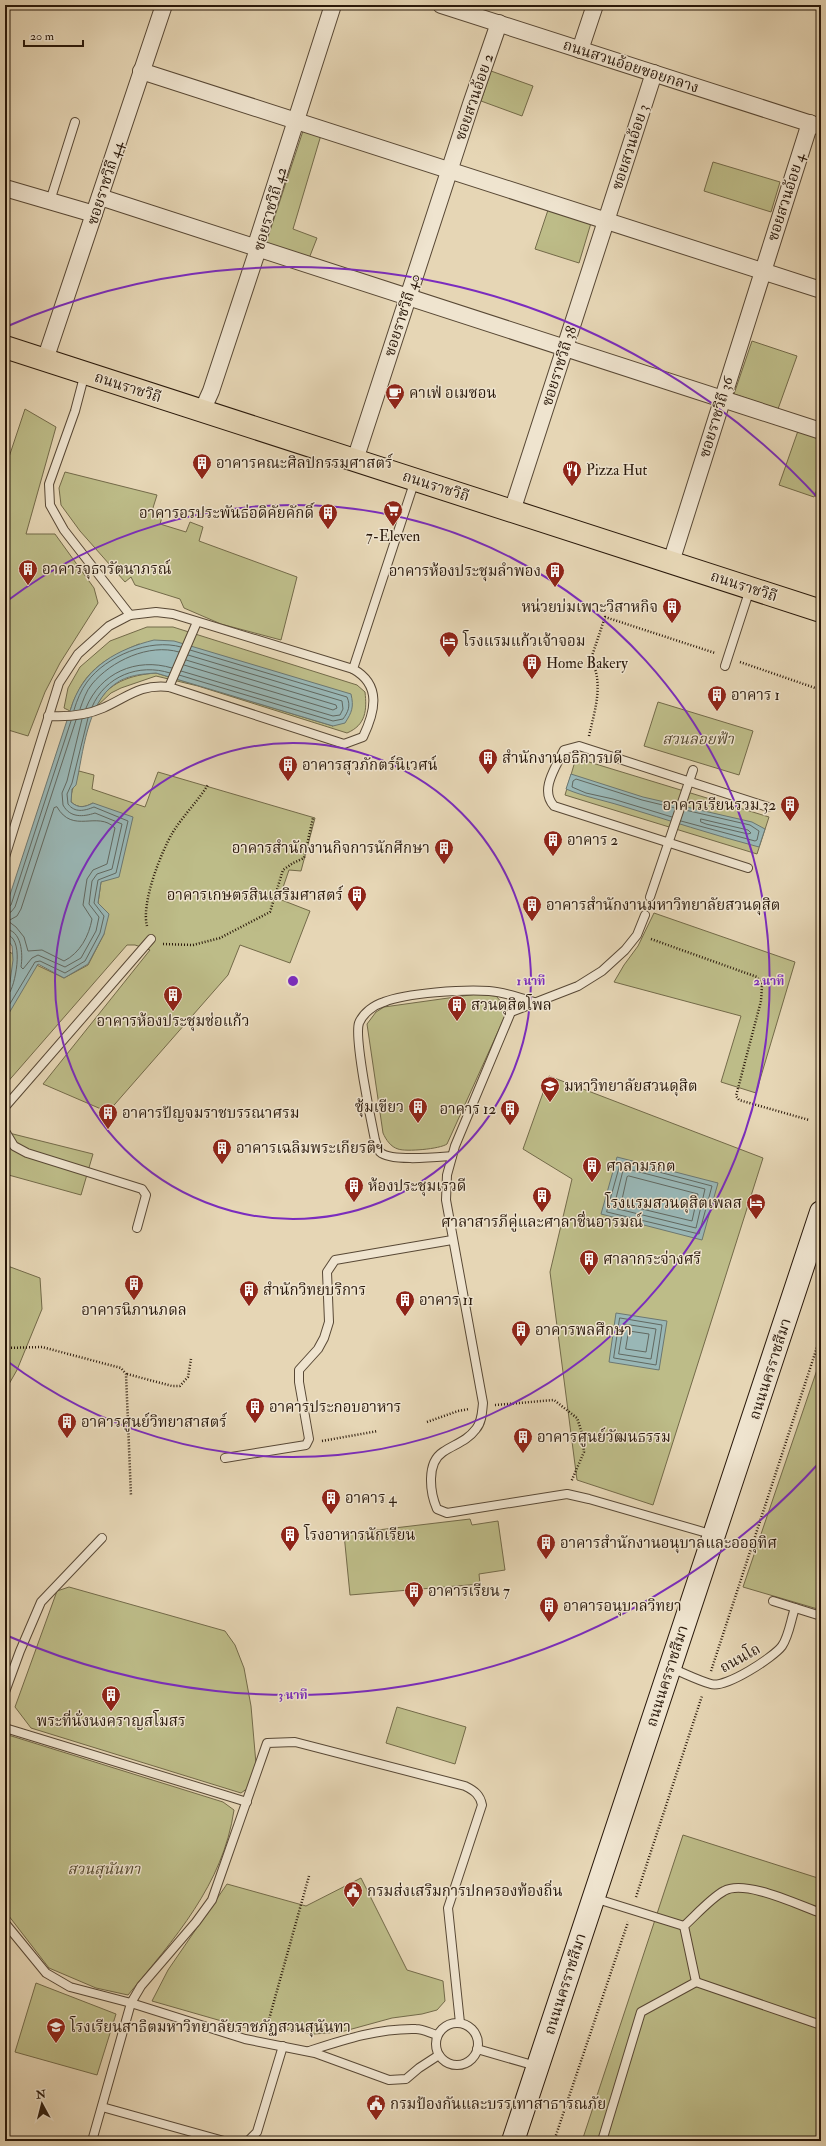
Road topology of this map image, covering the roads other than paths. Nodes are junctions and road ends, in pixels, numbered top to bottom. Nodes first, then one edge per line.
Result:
1 (164, 5) edge
2 (333, 5) edge
3 (442, 5) edge
4 (595, 5) edge
5 (499, 23) junction
6 (580, 50) junction
7 (141, 71) junction
8 (654, 73) junction
9 (296, 121) junction
10 (75, 122) dead end
11 (816, 125) edge
12 (449, 170) junction
13 (5, 188) edge
14 (100, 197) junction
15 (50, 201) junction
16 (94, 214) junction
17 (606, 221) junction
18 (258, 248) junction
19 (762, 271) junction
20 (821, 290) edge
21 (408, 297) junction
22 (5, 347) edge
23 (565, 348) junction
24 (45, 360) junction
25 (85, 373) junction
26 (722, 399) junction
27 (202, 411) junction
28 (821, 431) edge
29 (355, 460) junction
30 (415, 480) junction
31 (512, 511) junction
32 (671, 562) junction
33 (750, 588) junction
34 (821, 609) edge
35 (130, 615) junction
36 (197, 622) junction
37 (725, 666) dead end
38 (353, 669) junction
39 (170, 684) junction
40 (48, 716) junction
41 (693, 770) dead end
42 (689, 781) junction
43 (768, 807) dead end
44 (669, 843) junction
45 (5, 857) edge
46 (748, 868) dead end
47 (650, 897) dead end
48 (645, 915) dead end
49 (151, 939) road end
50 (534, 1002) junction
51 (5, 1107) edge
52 (5, 1131) edge
53 (452, 1156) junction
54 (821, 1212) edge
55 (137, 1228) dead end
56 (452, 1240) junction
57 (225, 1458) dead end
58 (715, 1535) junction
59 (102, 1538) dead end
60 (773, 1601) dead end
61 (795, 1608) junction
62 (821, 1616) edge
63 (670, 1667) junction
64 (5, 1692) edge
65 (5, 1728) edge
66 (247, 1802) junction
67 (594, 1898) junction
68 (821, 1913) edge
69 (5, 1923) edge
70 (684, 1926) junction
71 (696, 1982) junction
72 (131, 2003) junction
73 (460, 2023) junction
74 (821, 2025) edge
75 (437, 2035) junction
76 (283, 2046) junction
77 (477, 2049) junction
78 (308, 2051) junction
79 (439, 2055) junction
80 (538, 2066) junction
81 (102, 2107) junction
82 (92, 2141) edge
83 (224, 2141) edge
84 (248, 2141) edge
85 (513, 2141) edge
86 (602, 2141) edge

1 - 7 street, ซอยราชวิถี 44
2 - 9 street, ซอยราชวิถี 42
3 - 5 street, ถนนสวนอ้อยซอยกลาง
4 - 6 street
5 - 6 street, ถนนสวนอ้อยซอยกลาง
5 - 12 street, ซอยสวนอ้อย 2
6 - 8 street, ถนนสวนอ้อยซอยกลาง
7 - 9 street
7 - 14 street, ซอยราชวิถี 44
8 - 11 street, ถนนสวนอ้อยซอยกลาง
8 - 17 street, ซอยสวนอ้อย 3
9 - 12 street
9 - 18 street, ซอยราชวิถี 42
10 - 15 lane
11 - 19 street, ซอยสวนอ้อย 4
12 - 17 street
12 - 21 street, ซอยราชวิถี 40
13 - 15 street
14 - 16 street, ซอยราชวิถี 44
14 - 18 street
15 - 16 street
16 - 24 street, ซอยราชวิถี 44
17 - 19 street
17 - 23 street, ซอยราชวิถี 38
18 - 21 street
18 - 27 street, ซอยราชวิถี 42
19 - 20 street
19 - 26 street, ซอยราชวิถี 36
21 - 23 street
21 - 29 street, ซอยราชวิถี 40
22 - 24 main road, ถนนราชวิถี
23 - 26 street
23 - 31 street, ซอยราชวิถี 38
24 - 25 main road, ถนนราชวิถี
25 - 27 main road, ถนนราชวิถี
25 - 35 lane
26 - 28 street
26 - 32 street, ซอยราชวิถี 36
27 - 29 main road, ถนนราชวิถี
29 - 30 main road, ถนนราชวิถี
30 - 31 main road, ถนนราชวิถี
30 - 38 lane
31 - 32 main road, ถนนราชวิถี
32 - 33 main road, ถนนราชวิถี
33 - 34 main road, ถนนราชวิถี
33 - 37 lane
35 - 36 lane
35 - 40 lane
36 - 38 lane
36 - 39 lane
38 - 39 lane
39 - 40 lane
40 - 45 lane
41 - 42 lane
42 - 43 lane
42 - 44 lane
42 - 44 lane
44 - 46 lane
44 - 47 lane
48 - 50 lane
49 - 51 lane
50 - 53 lane
50 - 53 lane
52 - 55 lane
53 - 56 lane
54 - 58 main road, ถนนนครราชสีมา
56 - 57 lane
56 - 58 lane
58 - 63 main road, ถนนนครราชสีมา
59 - 64 lane
60 - 61 lane
61 - 62 lane
61 - 63 lane, ถนนโถ
63 - 67 main road, ถนนนครราชสีมา
65 - 66 lane
66 - 72 lane
66 - 73 lane
67 - 70 lane
67 - 80 main road, ถนนนครราชสีมา
68 - 70 lane
69 - 72 lane
70 - 71 lane
71 - 74 lane
71 - 86 lane
72 - 76 lane
72 - 81 lane
73 - 75 lane
73 - 77 lane
75 - 78 lane
75 - 79 lane
76 - 78 lane
76 - 84 lane
77 - 79 lane
77 - 80 lane
78 - 79 lane
80 - 85 main road, ถนนนครราชสีมา
81 - 82 lane
81 - 83 lane

